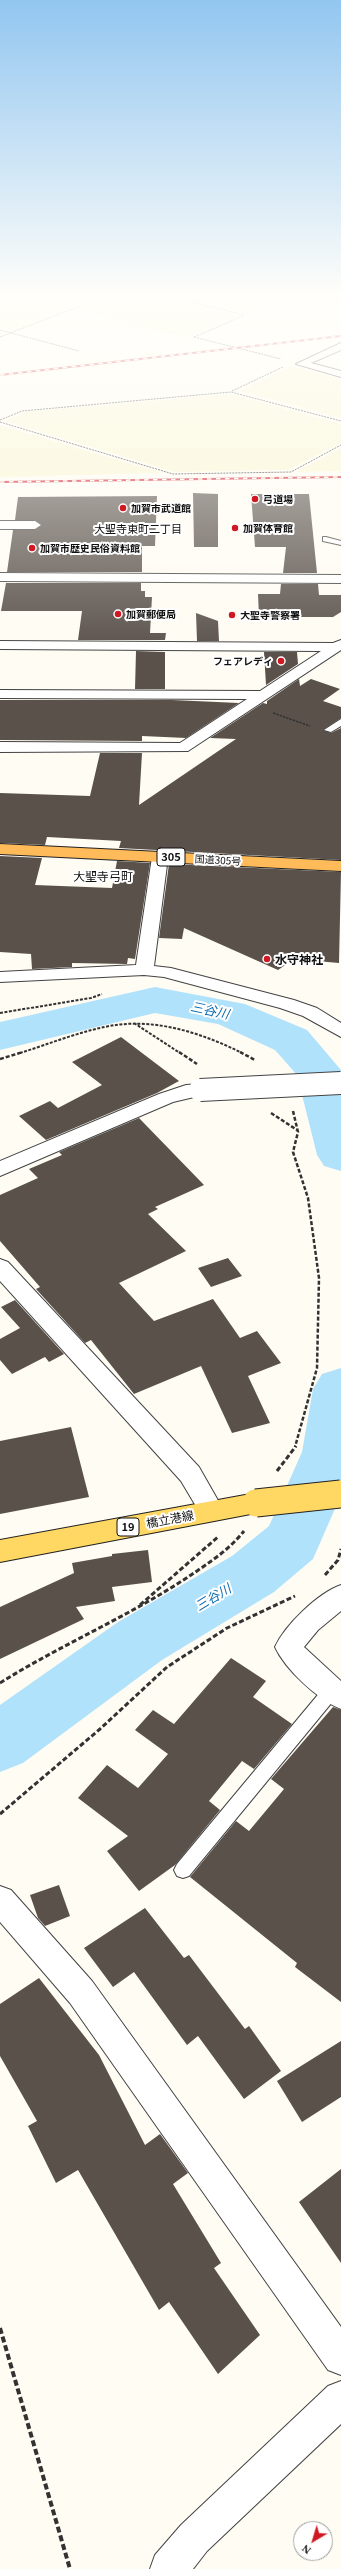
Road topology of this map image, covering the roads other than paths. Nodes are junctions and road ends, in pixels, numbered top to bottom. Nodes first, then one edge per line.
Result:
1 (34, 525) dead end
2 (0, 527) edge
3 (326, 539) dead end
4 (341, 543) edge
5 (0, 577) edge
6 (341, 579) edge
7 (0, 645) edge
8 (337, 650) edge
9 (0, 694) edge
10 (264, 695) junction
11 (341, 722) edge
12 (328, 730) dead end
13 (0, 747) edge
14 (0, 849) edge
15 (160, 856) junction
16 (341, 866) edge
17 (138, 970) junction
18 (0, 977) edge
19 (341, 1030) edge
20 (341, 1083) edge
21 (0, 1169) edge
22 (0, 1267) edge
23 (8, 1289) edge
24 (341, 1494) edge
25 (212, 1511) junction
26 (0, 1551) edge
27 (341, 1596) edge
28 (336, 1694) edge
29 (183, 1870) dead end
30 (0, 1900) edge
31 (341, 2357) edge
32 (341, 2399) edge
33 (169, 2569) edge

1 - 2 street
3 - 4 lane
5 - 6 street
7 - 8 street
8 - 10 street
9 - 10 street
10 - 13 street
11 - 12 lane
14 - 15 highway, 国道305号 / 305
15 - 16 highway, 国道305号 / 305
15 - 17 street
17 - 18 street
17 - 19 street
20 - 21 street, bridge
22 - 23 street
23 - 25 street
24 - 25 main road, 橋立港線 / 19, bridge
25 - 26 main road, 橋立港線 / 19
27 - 28 street
28 - 29 lane
30 - 31 street
32 - 33 street

